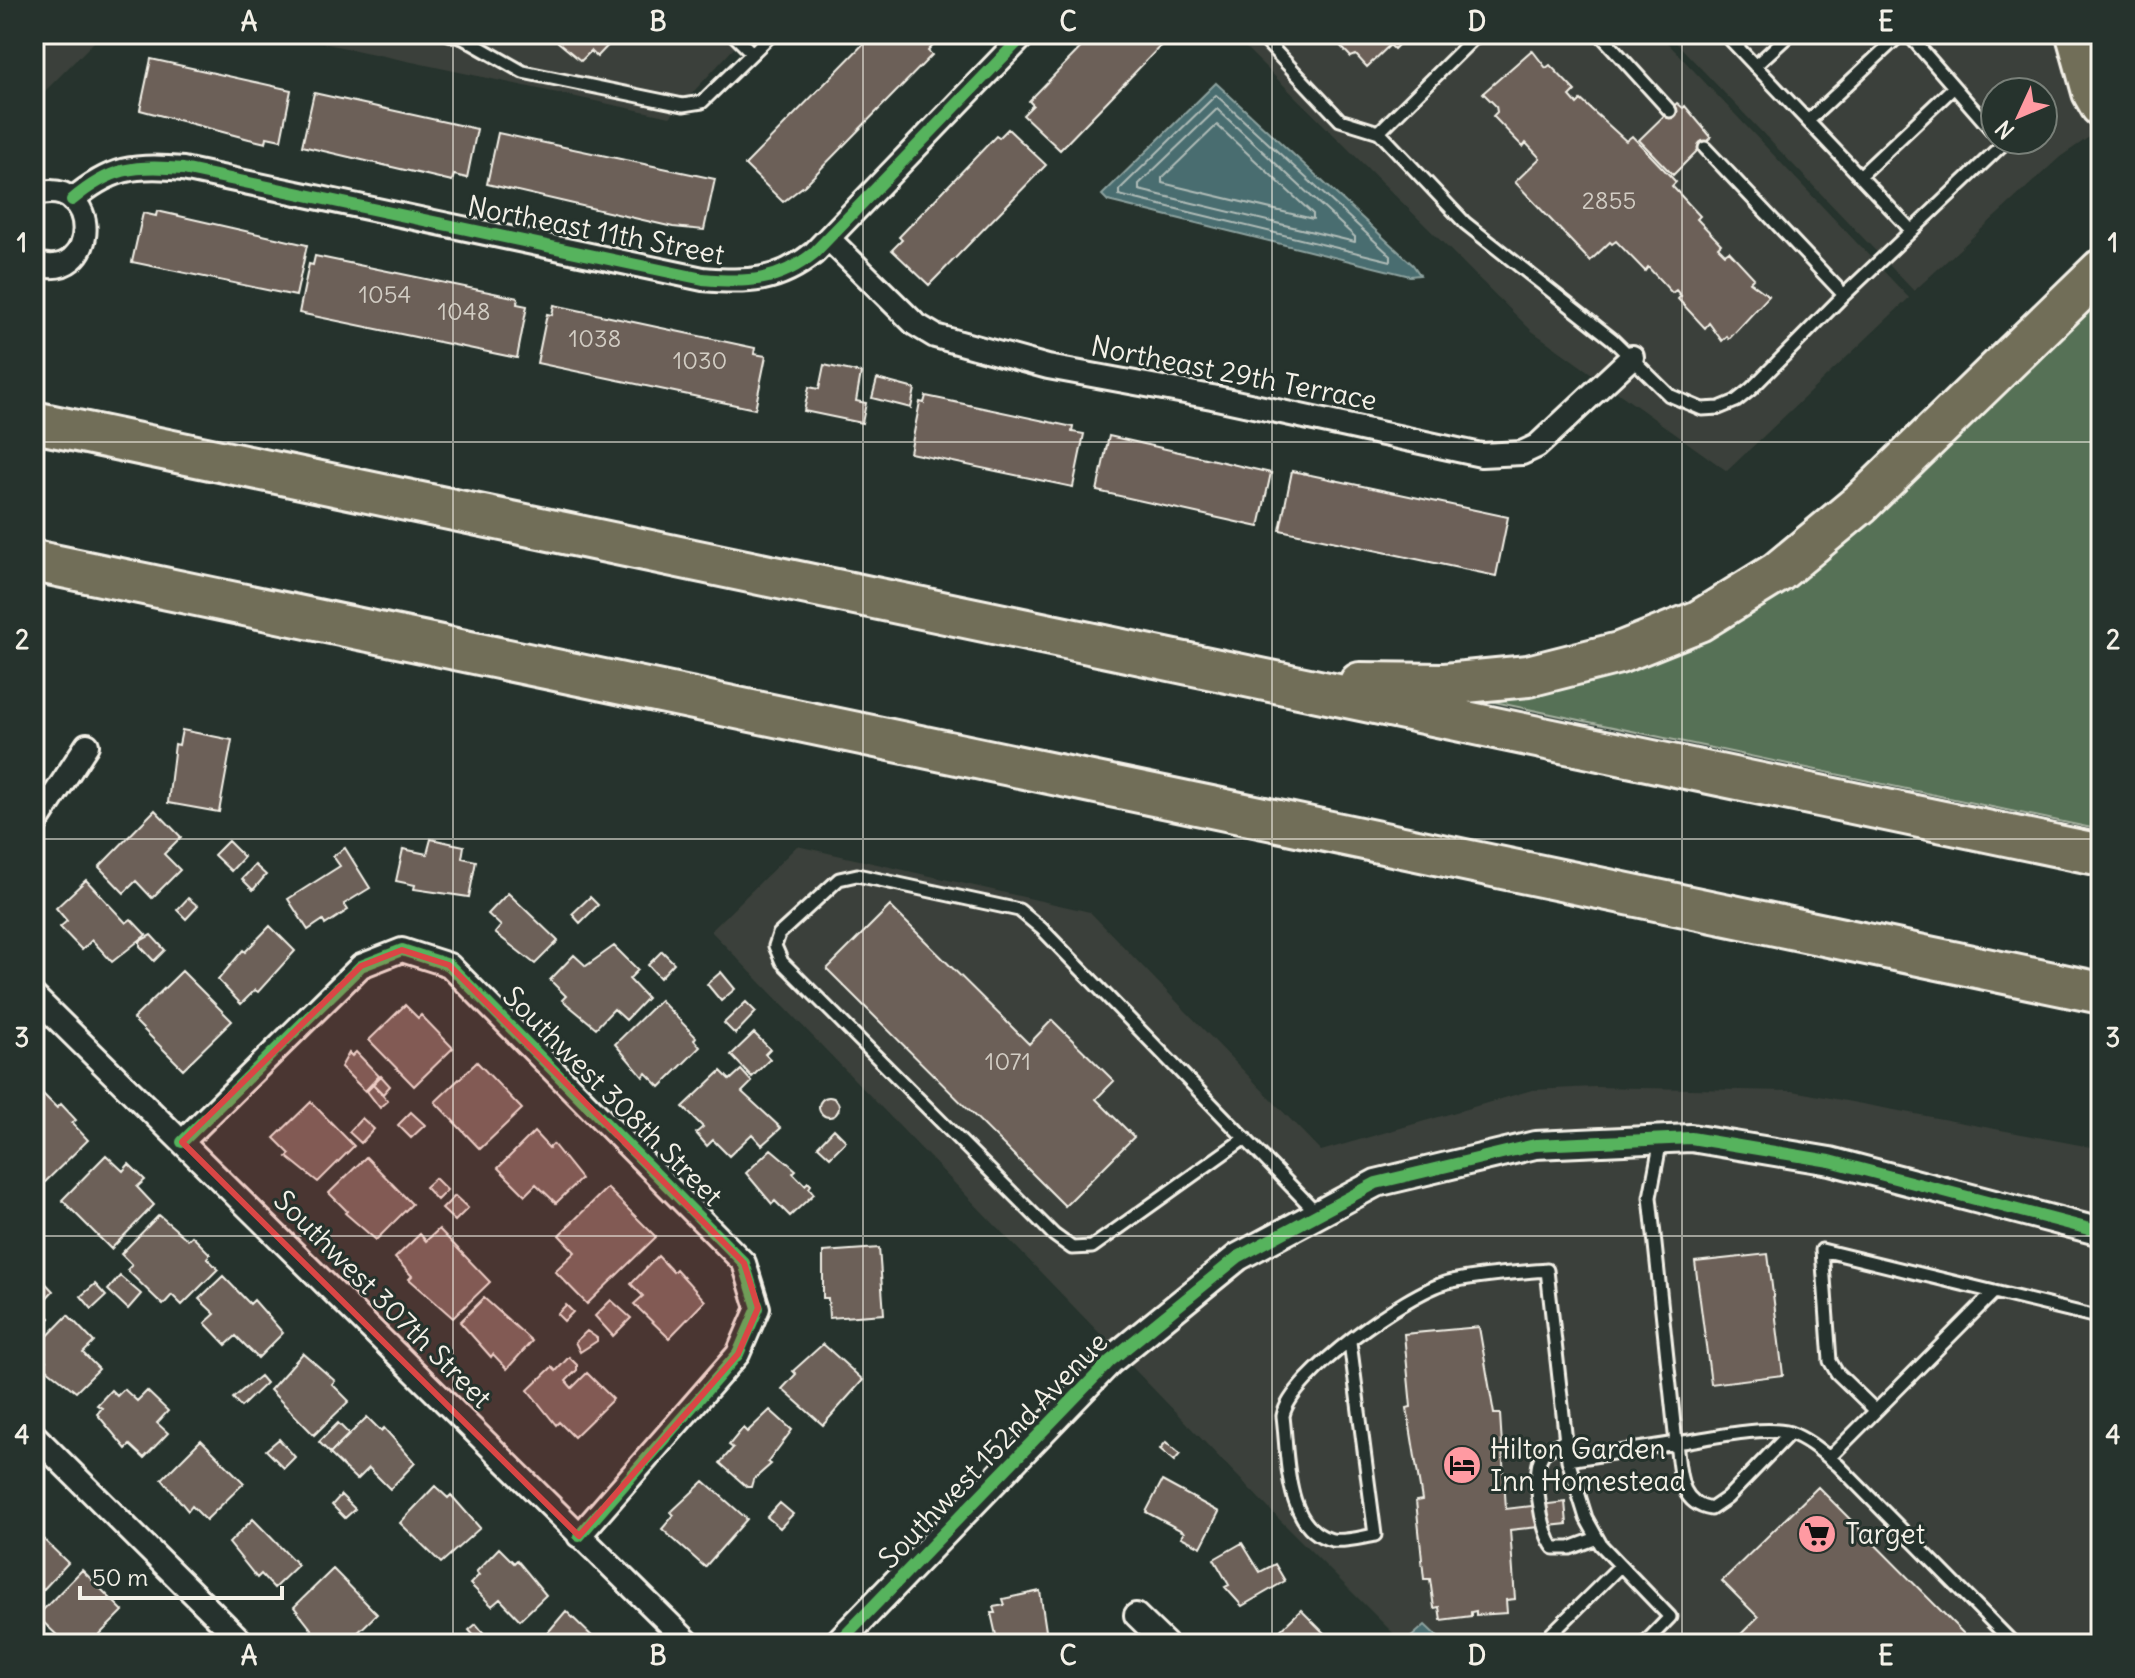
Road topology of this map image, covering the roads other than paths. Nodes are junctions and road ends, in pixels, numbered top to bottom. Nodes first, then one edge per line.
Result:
1 (449, 34) edge
2 (733, 34) edge
3 (772, 34) edge
4 (1025, 34) edge
5 (1259, 34) edge
6 (1478, 34) edge
7 (1600, 34) edge
8 (1725, 34) edge
9 (1790, 34) edge
10 (1901, 34) edge
11 (1908, 34) edge
12 (2078, 38) dead end
13 (752, 53) junction
14 (1755, 66) junction
15 (1954, 87) junction
16 (2101, 106) edge
17 (1670, 111) dead end
18 (1979, 116) edge
19 (1808, 121) junction
20 (1379, 132) junction
21 (1705, 148) dead end
22 (1990, 156) edge
23 (1860, 176) junction
24 (34, 195) edge
25 (72, 200) junction
26 (1911, 230) junction
27 (829, 239) junction
28 (2101, 244) edge
29 (34, 263) edge
30 (2101, 270) edge
31 (1844, 295) junction
32 (2013, 354) junction
33 (1632, 357) junction
34 (34, 422) edge
35 (34, 561) edge
36 (1312, 690) junction
37 (87, 745) dead end
38 (34, 826) edge
39 (2101, 855) edge
40 (2101, 993) edge
41 (34, 996) edge
42 (1245, 1138) junction
43 (1661, 1140) junction
44 (182, 1142) junction
45 (1319, 1214) junction
46 (2101, 1232) edge
47 (1994, 1292) junction
48 (2101, 1318) edge
49 (1350, 1342) junction
50 (1875, 1410) junction
51 (1790, 1433) junction
52 (34, 1435) edge
53 (1566, 1440) junction
54 (1676, 1443) junction
55 (1829, 1458) junction
56 (1568, 1460) junction
57 (579, 1536) junction
58 (1597, 1538) junction
59 (1620, 1566) junction
60 (1136, 1615) dead end
61 (244, 1644) edge
62 (690, 1644) edge
63 (837, 1644) edge
64 (1166, 1644) edge
65 (1541, 1644) edge
66 (1644, 1644) edge
67 (2014, 1644) edge

1 - 13 lane
2 - 13 lane
3 - 13 lane
4 - 27 street, Northeast 11th Street
5 - 20 lane
6 - 20 lane
7 - 17 lane
8 - 14 lane
9 - 14 lane
10 - 19 lane
11 - 15 lane
12 - 16 highway
14 - 19 lane
15 - 18 lane
15 - 23 lane
19 - 23 lane
20 - 33 lane
21 - 31 lane
22 - 26 lane
23 - 26 lane
24 - 25 street
25 - 27 street, Northeast 11th Street
25 - 29 street
26 - 31 lane
27 - 33 street, Northeast 29th Terrace
28 - 32 highway
30 - 32 highway
31 - 33 lane
32 - 36 highway
34 - 36 highway
35 - 40 highway
36 - 39 highway
37 - 38 street
41 - 44 street, Southwest 307th Street
42 - 42 lane
42 - 45 lane
43 - 45 street, Southwest 152nd Avenue
43 - 46 street, Southwest 152nd Avenue
43 - 54 lane
44 - 57 street, Southwest 307th Street
44 - 57 street, Southwest 308th Street
45 - 63 street, Southwest 152nd Avenue
47 - 48 lane
47 - 50 lane
47 - 50 lane
49 - 49 lane
49 - 53 lane
50 - 55 lane
51 - 54 lane
51 - 54 lane
51 - 55 lane
52 - 61 street
53 - 56 lane
53 - 58 lane
54 - 56 lane
55 - 67 lane
56 - 58 lane
57 - 62 street, Southwest 307th Street
58 - 59 lane
59 - 65 lane
59 - 66 lane
60 - 64 street

